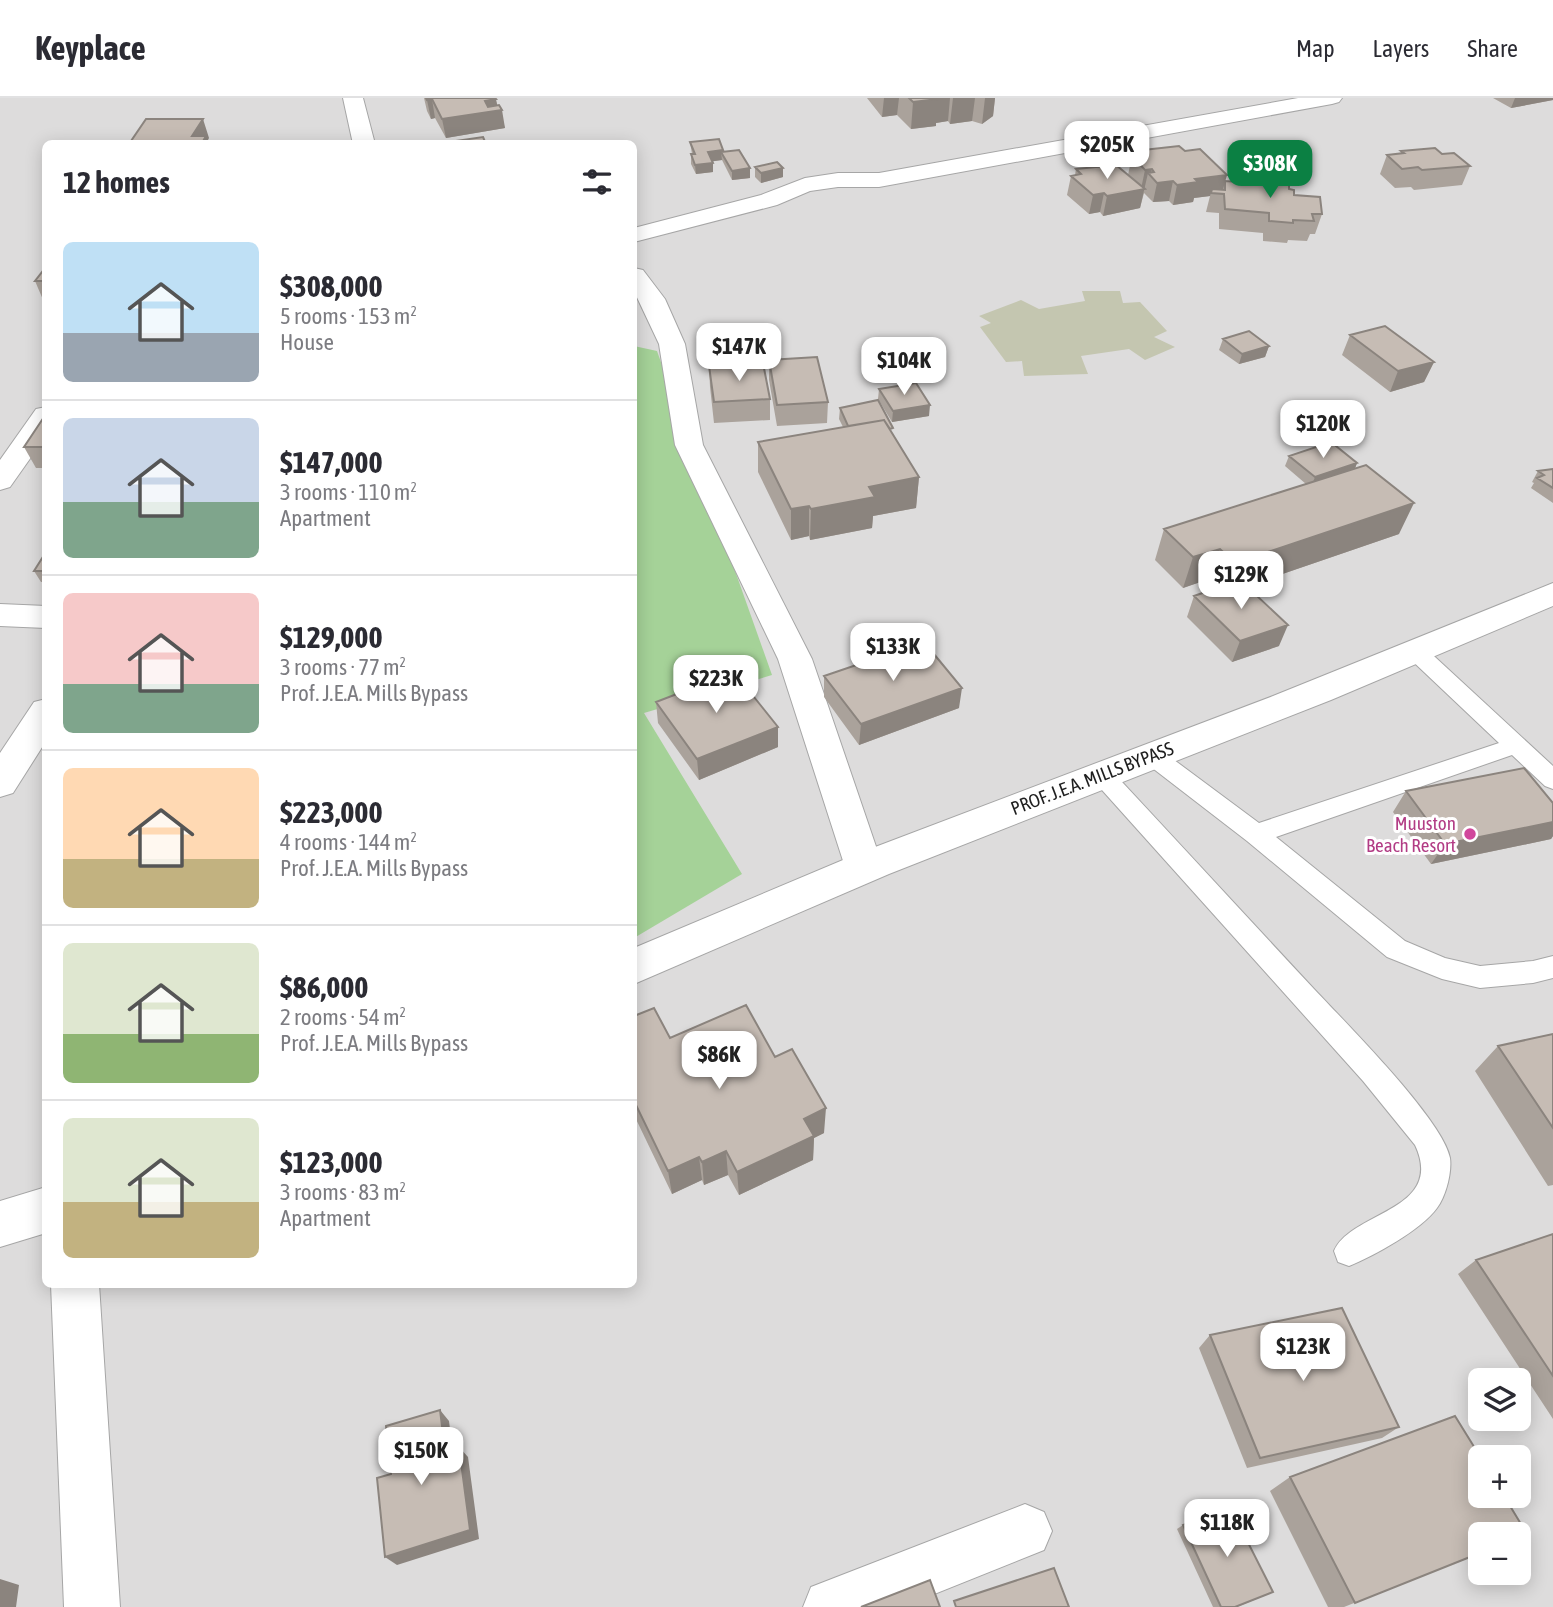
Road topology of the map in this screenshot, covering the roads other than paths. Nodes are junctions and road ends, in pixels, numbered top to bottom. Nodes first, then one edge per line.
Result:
1 (353, 98) edge
2 (1332, 98) edge
3 (363, 140) edge
4 (637, 233) edge
5 (637, 279) edge
6 (42, 421) edge
7 (0, 481) edge
8 (1553, 594) edge
9 (0, 615) edge
10 (42, 617) edge
11 (1414, 650) junction
12 (42, 717) edge
13 (1517, 745) junction
14 (1150, 754) junction
15 (1101, 774) junction
16 (1553, 780) edge
17 (0, 783) edge
18 (1256, 834) junction
19 (864, 867) junction
20 (637, 966) edge
21 (1553, 967) edge
22 (42, 1211) edge
23 (0, 1224) edge
24 (1349, 1251) dead end
25 (75, 1288) edge
26 (1025, 1531) dead end
27 (92, 1607) edge
28 (831, 1607) edge

1 - 3 street
2 - 4 street
5 - 19 street
6 - 7 street
8 - 11 street, PROF. J.E.A. MILLS BYPASS
9 - 10 street
11 - 13 lane
11 - 14 street, PROF. J.E.A. MILLS BYPASS
12 - 17 street
13 - 16 lane
13 - 18 lane
14 - 15 street, PROF. J.E.A. MILLS BYPASS
14 - 18 lane
15 - 19 street, PROF. J.E.A. MILLS BYPASS
15 - 24 lane
18 - 21 lane
19 - 20 street, PROF. J.E.A. MILLS BYPASS
22 - 23 street
25 - 27 street
26 - 28 street

